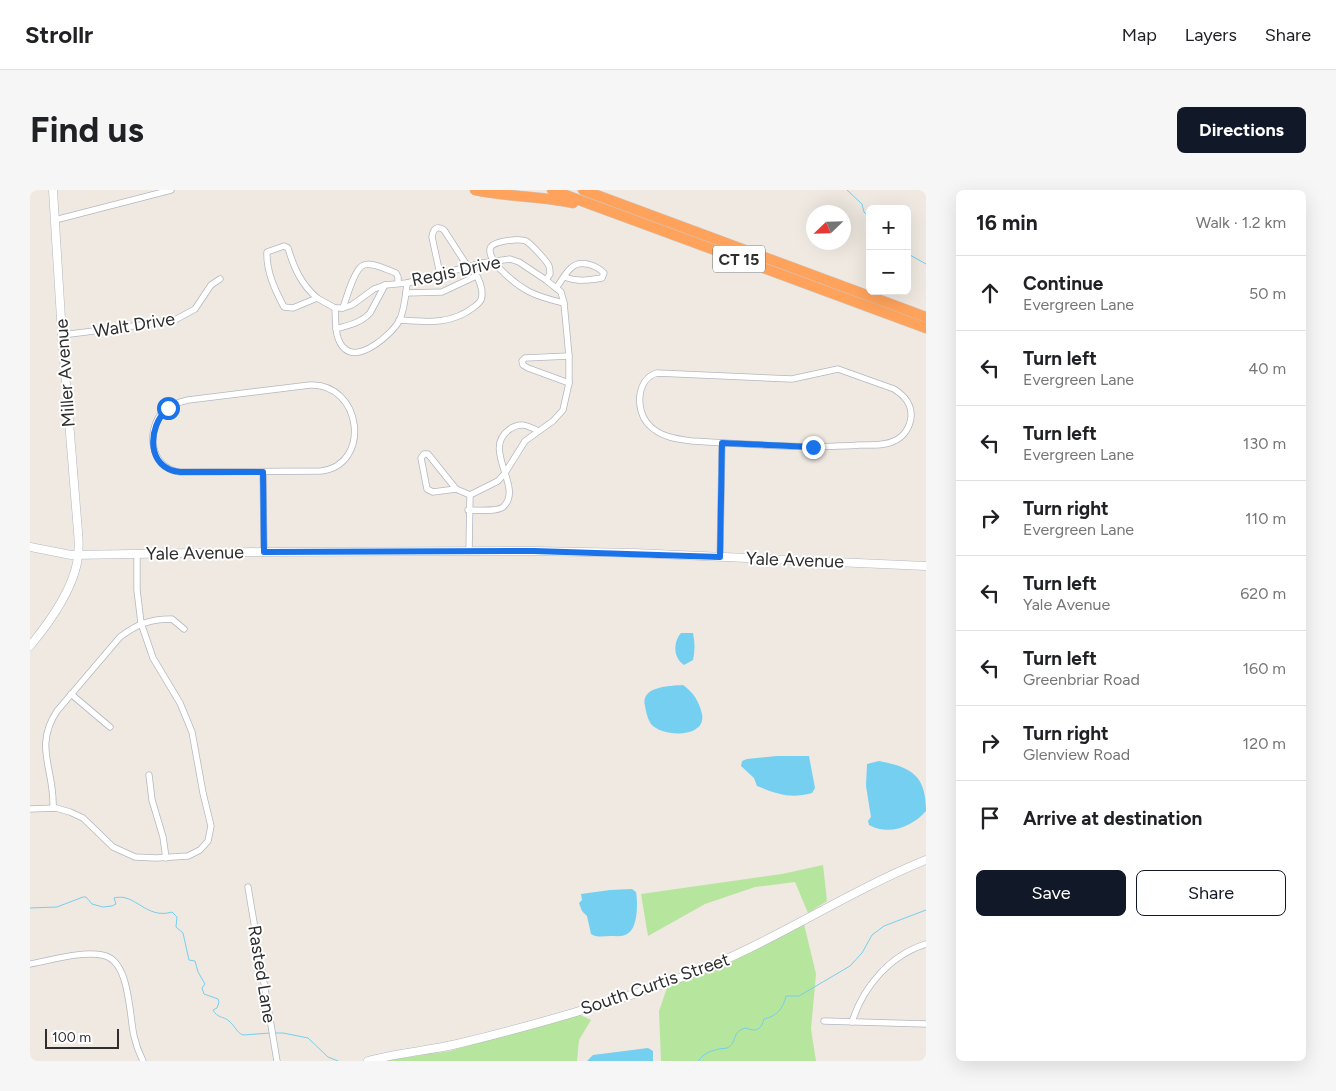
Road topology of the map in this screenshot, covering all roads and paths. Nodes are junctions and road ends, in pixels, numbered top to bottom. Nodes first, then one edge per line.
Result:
1 (53, 190) edge
2 (171, 190) edge
3 (481, 190) edge
4 (552, 190) edge
5 (583, 190) edge
6 (617, 214) junction
7 (55, 220) junction
8 (493, 262) junction
9 (470, 267) junction
10 (440, 274) junction
11 (476, 276) junction
12 (565, 277) junction
13 (220, 279) dead end
14 (546, 280) junction
15 (398, 282) junction
16 (407, 282) junction
17 (385, 284) junction
18 (556, 288) junction
19 (406, 293) junction
20 (317, 298) junction
21 (564, 303) junction
22 (335, 308) junction
23 (343, 308) junction
24 (926, 317) edge
25 (399, 320) junction
26 (926, 328) edge
27 (336, 329) junction
28 (62, 335) junction
29 (569, 356) junction
30 (569, 383) junction
31 (538, 431) junction
32 (722, 443) junction
33 (263, 472) junction
34 (505, 473) junction
35 (456, 489) junction
36 (470, 495) junction
37 (468, 510) junction
38 (30, 547) edge
39 (264, 552) junction
40 (469, 552) junction
41 (137, 554) junction
42 (78, 555) junction
43 (720, 557) junction
44 (926, 566) edge
45 (141, 623) junction
46 (184, 629) dead end
47 (30, 646) edge
48 (71, 694) junction
49 (110, 727) dead end
50 (149, 775) dead end
51 (54, 808) junction
52 (30, 810) edge
53 (166, 858) junction
54 (926, 860) edge
55 (248, 887) dead end
56 (926, 944) edge
57 (30, 964) edge
58 (824, 1022) dead end
59 (852, 1022) junction
60 (926, 1024) edge
61 (143, 1061) edge
62 (277, 1061) edge
63 (368, 1061) edge

1 - 7 street, Miller Avenue
2 - 7 street
3 - 6 highway
4 - 6 highway, CT 15
5 - 24 highway, CT 15
6 - 26 highway, CT 15
7 - 28 street, Miller Avenue
8 - 9 street, Regis Drive
8 - 14 street, Regis Drive
8 - 14 street
8 - 21 street
9 - 10 street, Regis Drive
9 - 10 street
9 - 11 street
10 - 16 street, Regis Drive
11 - 19 street
11 - 25 street
12 - 12 street
12 - 18 street
13 - 28 street, Walt Drive
14 - 18 street, Regis Drive
15 - 16 street, Regis Drive
15 - 17 street, Regis Drive
15 - 23 street
16 - 19 street
17 - 23 street, Regis Drive
17 - 27 street
18 - 21 street, Regis Drive
19 - 25 street
20 - 20 street, Regis Drive
20 - 22 street, Regis Drive
21 - 29 street, Regis Drive
22 - 23 street, Regis Drive
22 - 27 street
25 - 27 street
28 - 42 street, Miller Avenue
29 - 30 street, Regis Drive
29 - 30 street
30 - 31 street, Regis Drive
31 - 34 street, Regis Drive
31 - 34 street
32 - 32 street
32 - 43 street
33 - 33 street
33 - 39 street
34 - 36 street, Regis Drive
34 - 37 street
35 - 35 street
35 - 36 street
36 - 37 street
37 - 40 street
38 - 42 street, Yale Avenue
39 - 40 street, Yale Avenue
39 - 41 street, Yale Avenue
40 - 43 street, Yale Avenue
41 - 42 street, Yale Avenue
41 - 45 street
42 - 47 street
43 - 44 street, Yale Avenue
45 - 46 street
45 - 48 street
45 - 53 street
48 - 49 street
48 - 51 street
50 - 53 street
51 - 52 street
51 - 53 street
54 - 63 street, South Curtis Street
55 - 62 street, Rasted Lane
56 - 59 street
57 - 61 street
58 - 59 street
59 - 60 street

